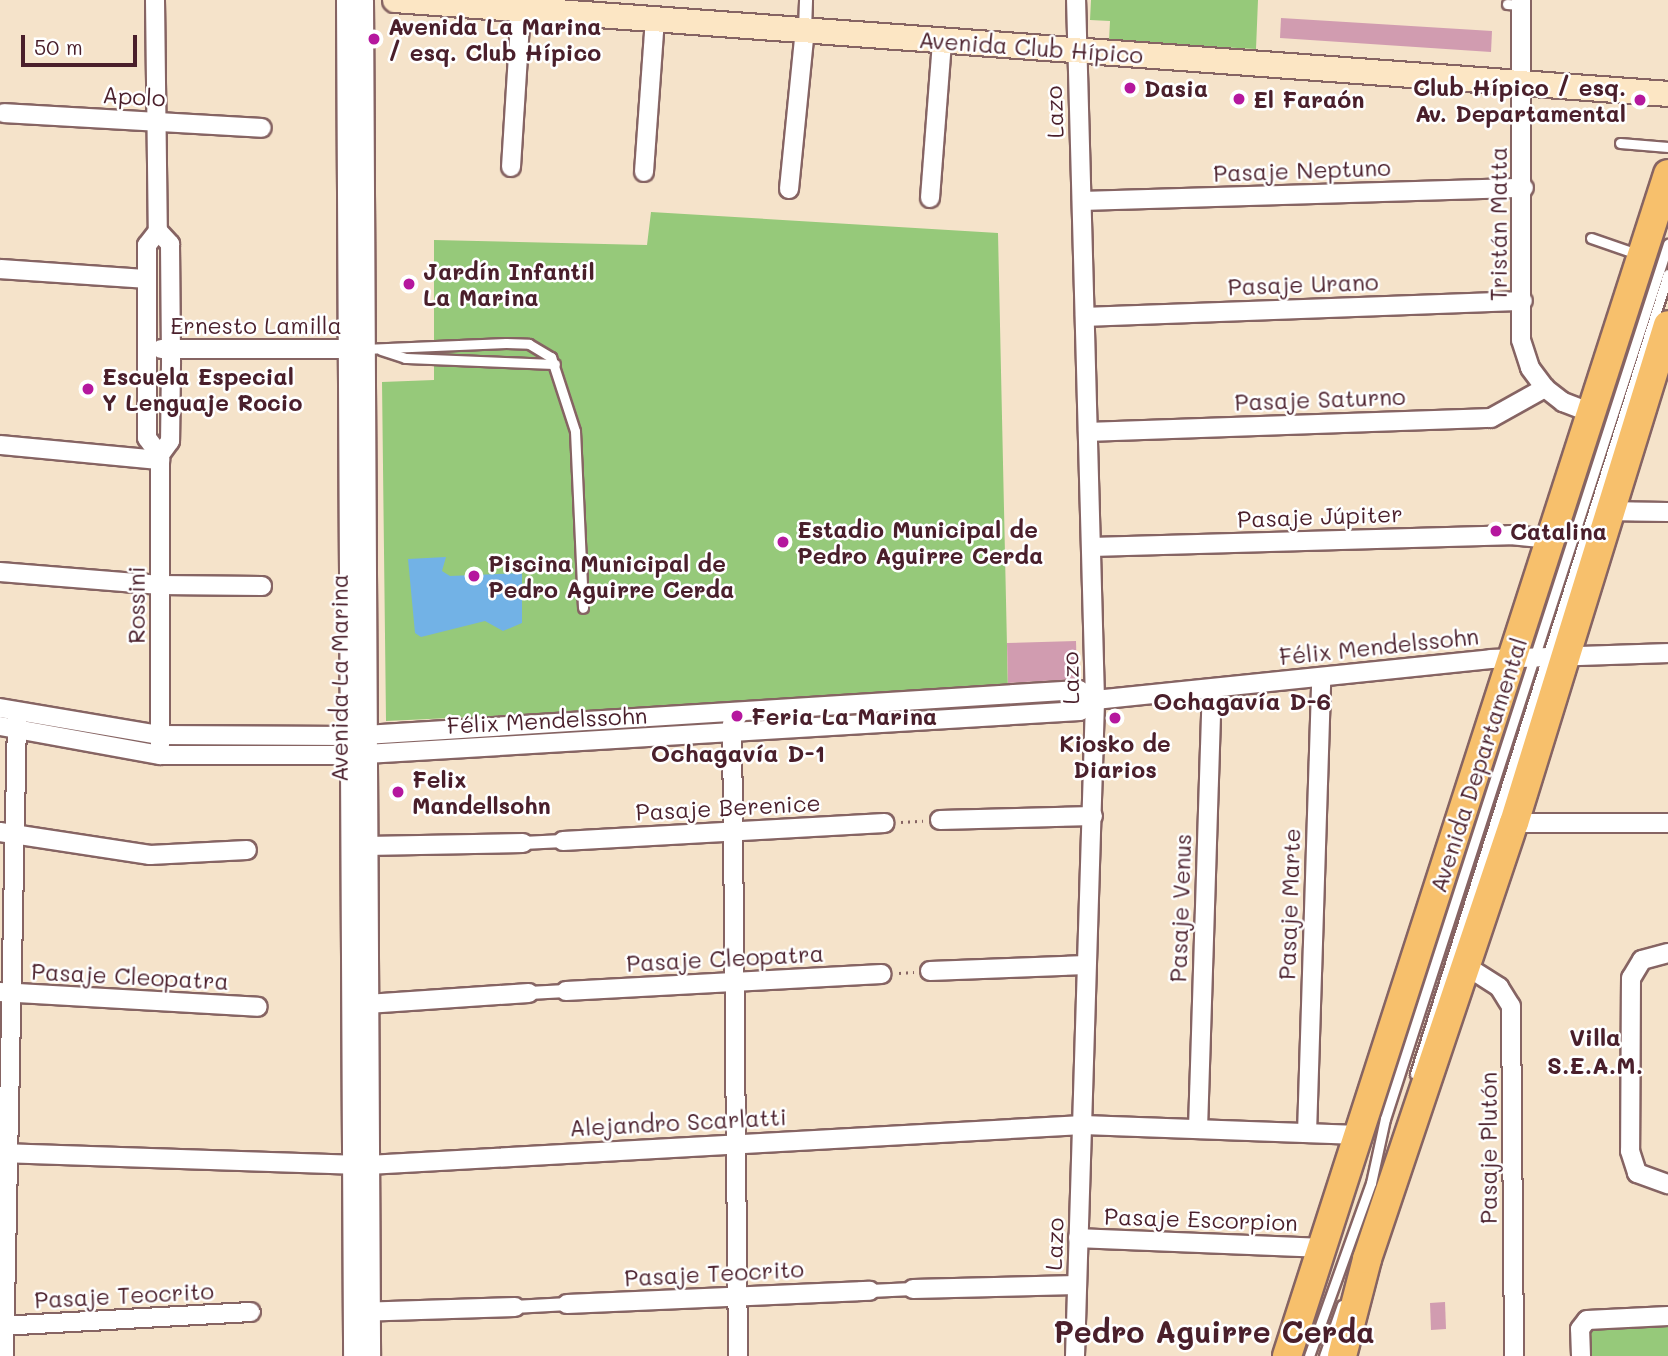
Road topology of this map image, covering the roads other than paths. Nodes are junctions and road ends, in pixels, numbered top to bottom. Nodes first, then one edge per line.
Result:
1 (155, 0) edge
2 (347, 0) edge
3 (362, 0) edge
4 (395, 0) edge
5 (806, 0) edge
6 (1076, 0) edge
7 (1516, 3) edge
8 (521, 9) junction
9 (655, 19) junction
10 (805, 30) junction
11 (942, 41) junction
12 (1077, 50) junction
13 (1522, 82) junction
14 (1668, 94) edge
15 (4, 113) dead end
16 (156, 122) junction
17 (262, 128) dead end
18 (355, 141) junction
19 (1620, 143) dead end
20 (1668, 147) edge
21 (512, 167) dead end
22 (644, 172) dead end
23 (1668, 174) edge
24 (1524, 188) junction
25 (789, 189) dead end
26 (930, 198) dead end
27 (1082, 201) junction
28 (158, 231) junction
29 (1591, 238) dead end
30 (1668, 244) edge
31 (1642, 256) junction
32 (0, 269) edge
33 (1668, 274) edge
34 (147, 279) junction
35 (1523, 301) junction
36 (1085, 317) junction
37 (1668, 325) edge
38 (148, 349) junction
39 (363, 349) junction
40 (171, 350) junction
41 (555, 364) junction
42 (1545, 388) junction
43 (1591, 413) junction
44 (1088, 432) junction
45 (0, 446) edge
46 (160, 458) junction
47 (1608, 511) junction
48 (1668, 512) edge
49 (1551, 539) junction
50 (1091, 547) junction
51 (0, 572) edge
52 (160, 585) junction
53 (262, 586) dead end
54 (583, 608) dead end
55 (1668, 653) edge
56 (1541, 656) junction
57 (1321, 677) junction
58 (1212, 689) junction
59 (1095, 700) junction
60 (0, 708) edge
61 (732, 714) junction
62 (11, 722) edge
63 (160, 735) junction
64 (733, 735) junction
65 (358, 744) junction
66 (160, 755) junction
67 (1093, 816) junction
68 (940, 820) road end
69 (884, 823) road end
70 (1514, 823) junction
71 (1668, 823) edge
72 (734, 832) junction
73 (7, 833) edge
74 (563, 841) joint
75 (523, 843) joint
76 (366, 846) junction
77 (247, 850) dead end
78 (359, 917) junction
79 (1668, 953) edge
80 (1463, 964) junction
81 (1086, 965) junction
82 (930, 971) road end
83 (882, 974) road end
84 (735, 982) junction
85 (566, 991) joint
86 (5, 993) edge
87 (529, 993) joint
88 (367, 1004) junction
89 (258, 1007) dead end
90 (1411, 1087) dead end
91 (1083, 1125) junction
92 (1198, 1129) junction
93 (1307, 1133) junction
94 (1359, 1135) junction
95 (735, 1142) junction
96 (1391, 1149) dead end
97 (4, 1153) edge
98 (360, 1164) junction
99 (1668, 1184) edge
100 (1079, 1238) junction
101 (1322, 1248) junction
102 (1077, 1285) junction
103 (913, 1289) joint
104 (870, 1291) joint
105 (737, 1297) junction
106 (567, 1304) joint
107 (515, 1307) joint
108 (251, 1312) dead end
109 (361, 1312) junction
110 (1668, 1316) edge
111 (2, 1326) edge
112 (4, 1356) edge
113 (354, 1356) edge
114 (369, 1356) edge
115 (737, 1356) edge
116 (1075, 1356) edge
117 (1287, 1356) edge
118 (1309, 1356) edge
119 (1324, 1356) edge
120 (1342, 1356) edge
121 (1514, 1356) edge
122 (1581, 1356) edge

1 - 16 street, Rossini
2 - 18 street, Avenida La Marina
3 - 18 street, Avenida La Marina
4 - 8 main road, Avenida Club Hípico
5 - 10 street
6 - 12 street, Lazo
7 - 13 street, Tristán Matta
8 - 9 main road, Avenida Club Hípico
8 - 21 street
9 - 10 main road, Avenida Club Hípico
9 - 22 street
10 - 11 main road, Avenida Club Hípico
10 - 25 street
11 - 12 main road, Avenida Club Hípico
11 - 26 street
12 - 13 main road, Avenida Club Hípico
12 - 27 street, Lazo
13 - 14 main road, Avenida Club Hípico
13 - 24 street, Tristán Matta
15 - 16 street, Apolo
16 - 17 street, Apolo
16 - 28 street, Rossini
18 - 39 street, Avenida La Marina
19 - 20 lane
23 - 31 main road, Avenida Departamental
24 - 27 street, Pasaje Neptuno
24 - 35 street, Tristán Matta
27 - 36 street, Lazo
28 - 34 street, Rossini
28 - 40 street, Rossini
29 - 31 lane
30 - 56 lane
31 - 43 main road, Avenida Departamental
32 - 34 street
33 - 56 lane
34 - 38 street, Rossini
35 - 36 street, Pasaje Urano
35 - 42 street, Tristán Matta
36 - 44 street, Lazo
37 - 47 main road, Avenida Departamental
38 - 40 street, Ernesto Lamilla
38 - 46 street, Rossini
39 - 40 street, Ernesto Lamilla
39 - 41 lane
39 - 41 lane
39 - 65 street, Avenida La Marina
40 - 46 street, Rossini
41 - 54 lane
42 - 43 street, Tristán Matta
42 - 44 street, Pasaje Saturno
43 - 49 main road, Avenida Departamental
44 - 50 street, Lazo
45 - 46 street
46 - 52 street, Rossini
47 - 48 street
47 - 56 main road, Avenida Departamental
49 - 50 street, Pasaje Júpiter
49 - 56 main road, Avenida Departamental
50 - 59 street, Lazo
51 - 52 street
52 - 53 street
52 - 63 street, Rossini
55 - 56 street, Félix Mendelssohn
56 - 57 street, Félix Mendelssohn
56 - 70 main road, Avenida Departamental
56 - 90 lane
56 - 94 main road, Avenida Departamental
56 - 118 lane
57 - 58 street, Félix Mendelssohn
57 - 93 street, Pasaje Marte
58 - 59 street, Félix Mendelssohn
58 - 92 street, Pasaje Venus
59 - 61 street, Félix Mendelssohn
59 - 64 street, Félix Mendelssohn
59 - 67 street, Lazo
60 - 62 street, Félix Mendelssohn
61 - 64 street
61 - 65 street, Félix Mendelssohn
62 - 63 street, Félix Mendelssohn
62 - 66 street, Félix Mendelssohn
62 - 73 street
63 - 65 street, Félix Mendelssohn
63 - 66 street, Rossini
64 - 65 street, Félix Mendelssohn
64 - 72 street
65 - 66 street, Félix Mendelssohn
65 - 76 street, Avenida La Marina
65 - 78 street, Avenida La Marina
67 - 68 street
67 - 81 street, Lazo
69 - 72 street, Pasaje Berenice
70 - 71 street
70 - 80 main road, Avenida Departamental
72 - 74 street, Pasaje Berenice
72 - 84 street
73 - 77 street
73 - 86 street
74 - 75 street, Pasaje Berenice
75 - 76 street, Pasaje Berenice
76 - 78 street, Avenida La Marina
78 - 88 street, Avenida La Marina
78 - 98 street, Avenida La Marina
79 - 99 street
80 - 120 main road, Avenida Departamental
80 - 121 street, Pasaje Plutón
81 - 82 street
81 - 91 street, Lazo
83 - 84 street, Pasaje Cleopatra
84 - 85 street, Pasaje Cleopatra
84 - 95 street
85 - 87 street, Pasaje Cleopatra
86 - 89 street, Pasaje Cleopatra
86 - 97 street
87 - 88 street, Pasaje Cleopatra
88 - 98 street, Avenida La Marina
91 - 92 street, Alejandro Scarlatti
91 - 95 street, Alejandro Scarlatti
91 - 100 street, Lazo
92 - 93 street, Alejandro Scarlatti
93 - 94 street, Alejandro Scarlatti
94 - 101 main road, Avenida Departamental
95 - 98 street, Alejandro Scarlatti
95 - 105 street
96 - 119 lane
97 - 98 street, Alejandro Scarlatti
97 - 111 street
98 - 109 street, Avenida La Marina
100 - 101 street, Pasaje Escorpion
100 - 102 street, Lazo
101 - 117 main road, Avenida Departamental
102 - 103 street, Pasaje Teocrito
102 - 116 street, Lazo
103 - 104 street, Pasaje Teocrito
104 - 105 street, Pasaje Teocrito
105 - 106 street, Pasaje Teocrito
105 - 115 street
106 - 107 street, Pasaje Teocrito
107 - 109 street, Pasaje Teocrito
108 - 111 street, Pasaje Teocrito
109 - 113 street, Avenida La Marina
109 - 114 street, Avenida La Marina
110 - 122 street
111 - 112 street

